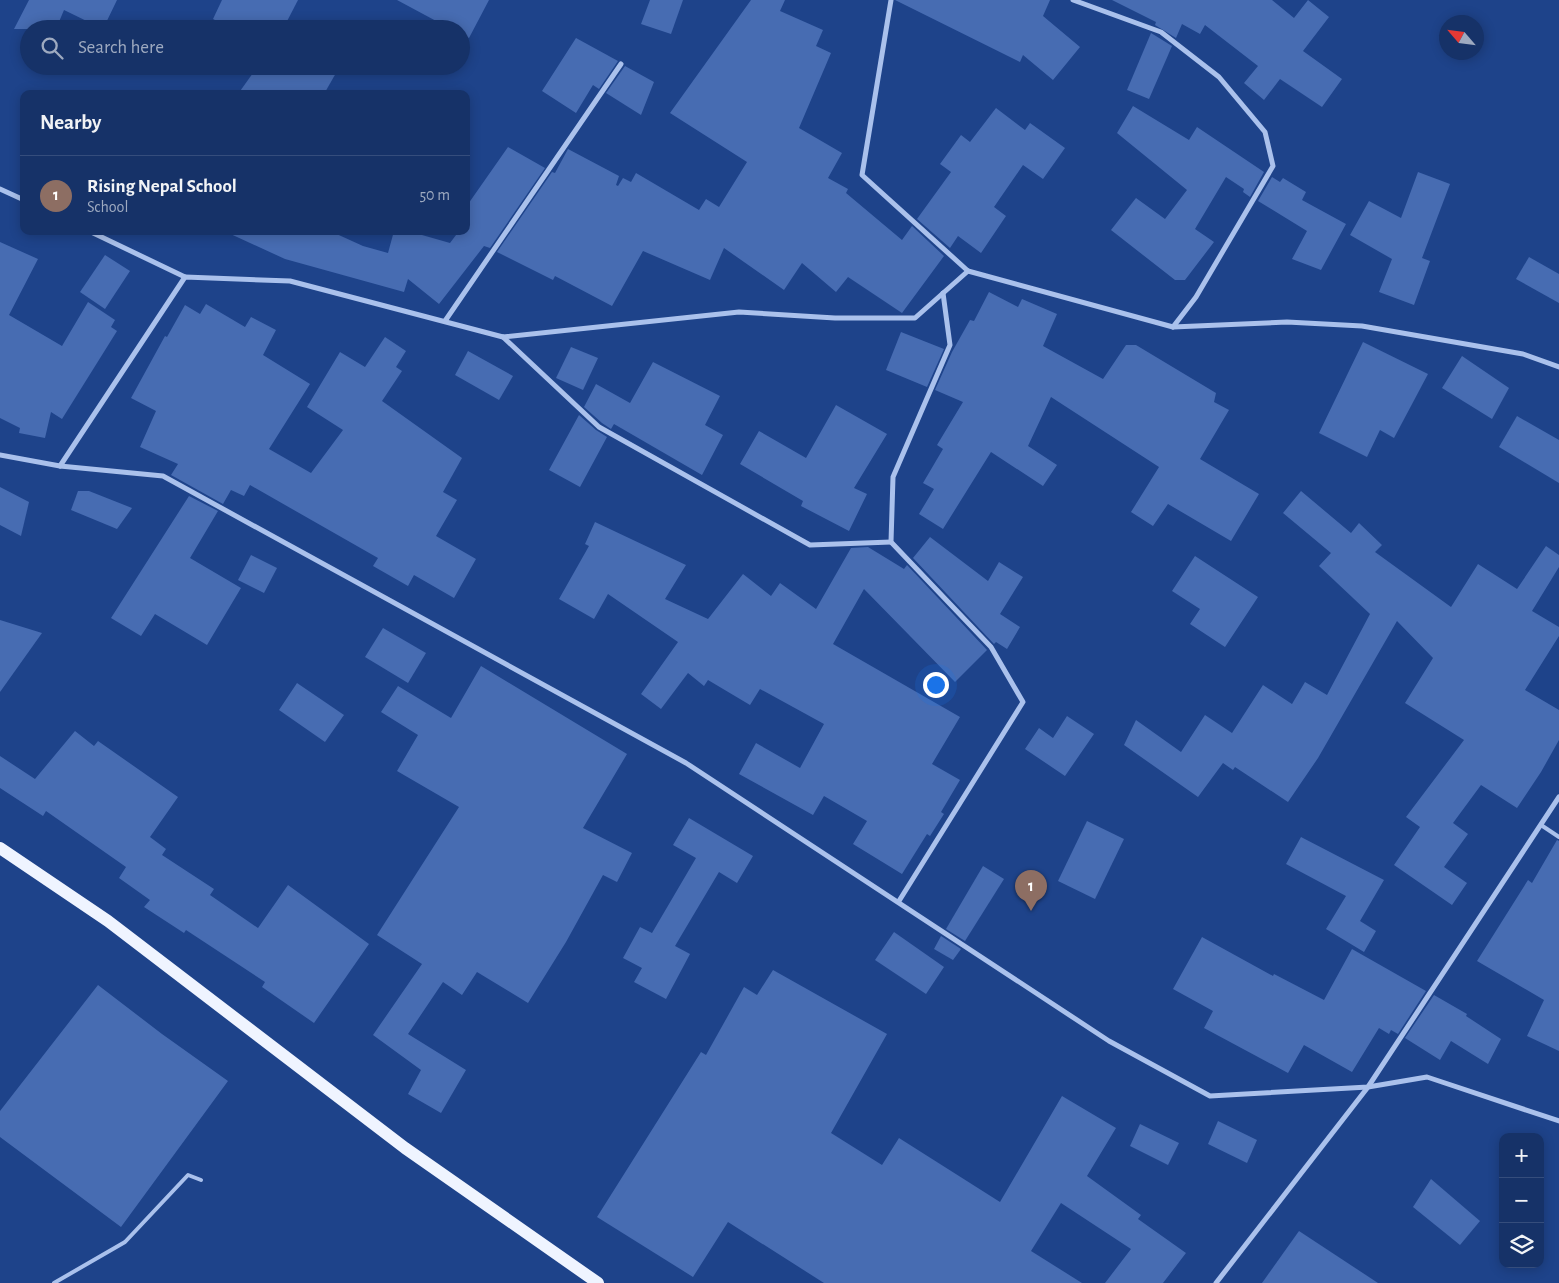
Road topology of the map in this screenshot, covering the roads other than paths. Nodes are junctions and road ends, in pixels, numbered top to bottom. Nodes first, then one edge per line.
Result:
1 (890, 0) edge
2 (1073, 0) edge
3 (621, 64) dead end
4 (0, 189) edge
5 (20, 198) edge
6 (97, 235) edge
7 (968, 271) junction
8 (186, 277) junction
9 (943, 293) junction
10 (445, 321) junction
11 (1173, 327) junction
12 (503, 336) junction
13 (1559, 367) edge
14 (0, 455) edge
15 (60, 466) junction
16 (891, 542) junction
17 (1559, 797) edge
18 (1541, 825) junction
19 (1559, 836) edge
20 (0, 848) edge
21 (899, 901) junction
22 (1368, 1087) junction
23 (1559, 1121) edge
24 (201, 1180) dead end
25 (54, 1283) edge
26 (598, 1283) edge
27 (1216, 1283) edge

1 - 7 street
2 - 11 street
3 - 10 street
4 - 5 street
6 - 8 street
7 - 9 street
7 - 11 street
8 - 10 street
8 - 15 street
9 - 12 street
9 - 16 street
10 - 12 street
11 - 13 street
12 - 16 street
14 - 15 street
15 - 21 street
16 - 21 street
17 - 18 street
18 - 19 lane
18 - 22 street
20 - 26 main road
21 - 22 street
22 - 23 street
22 - 27 street
24 - 25 lane

